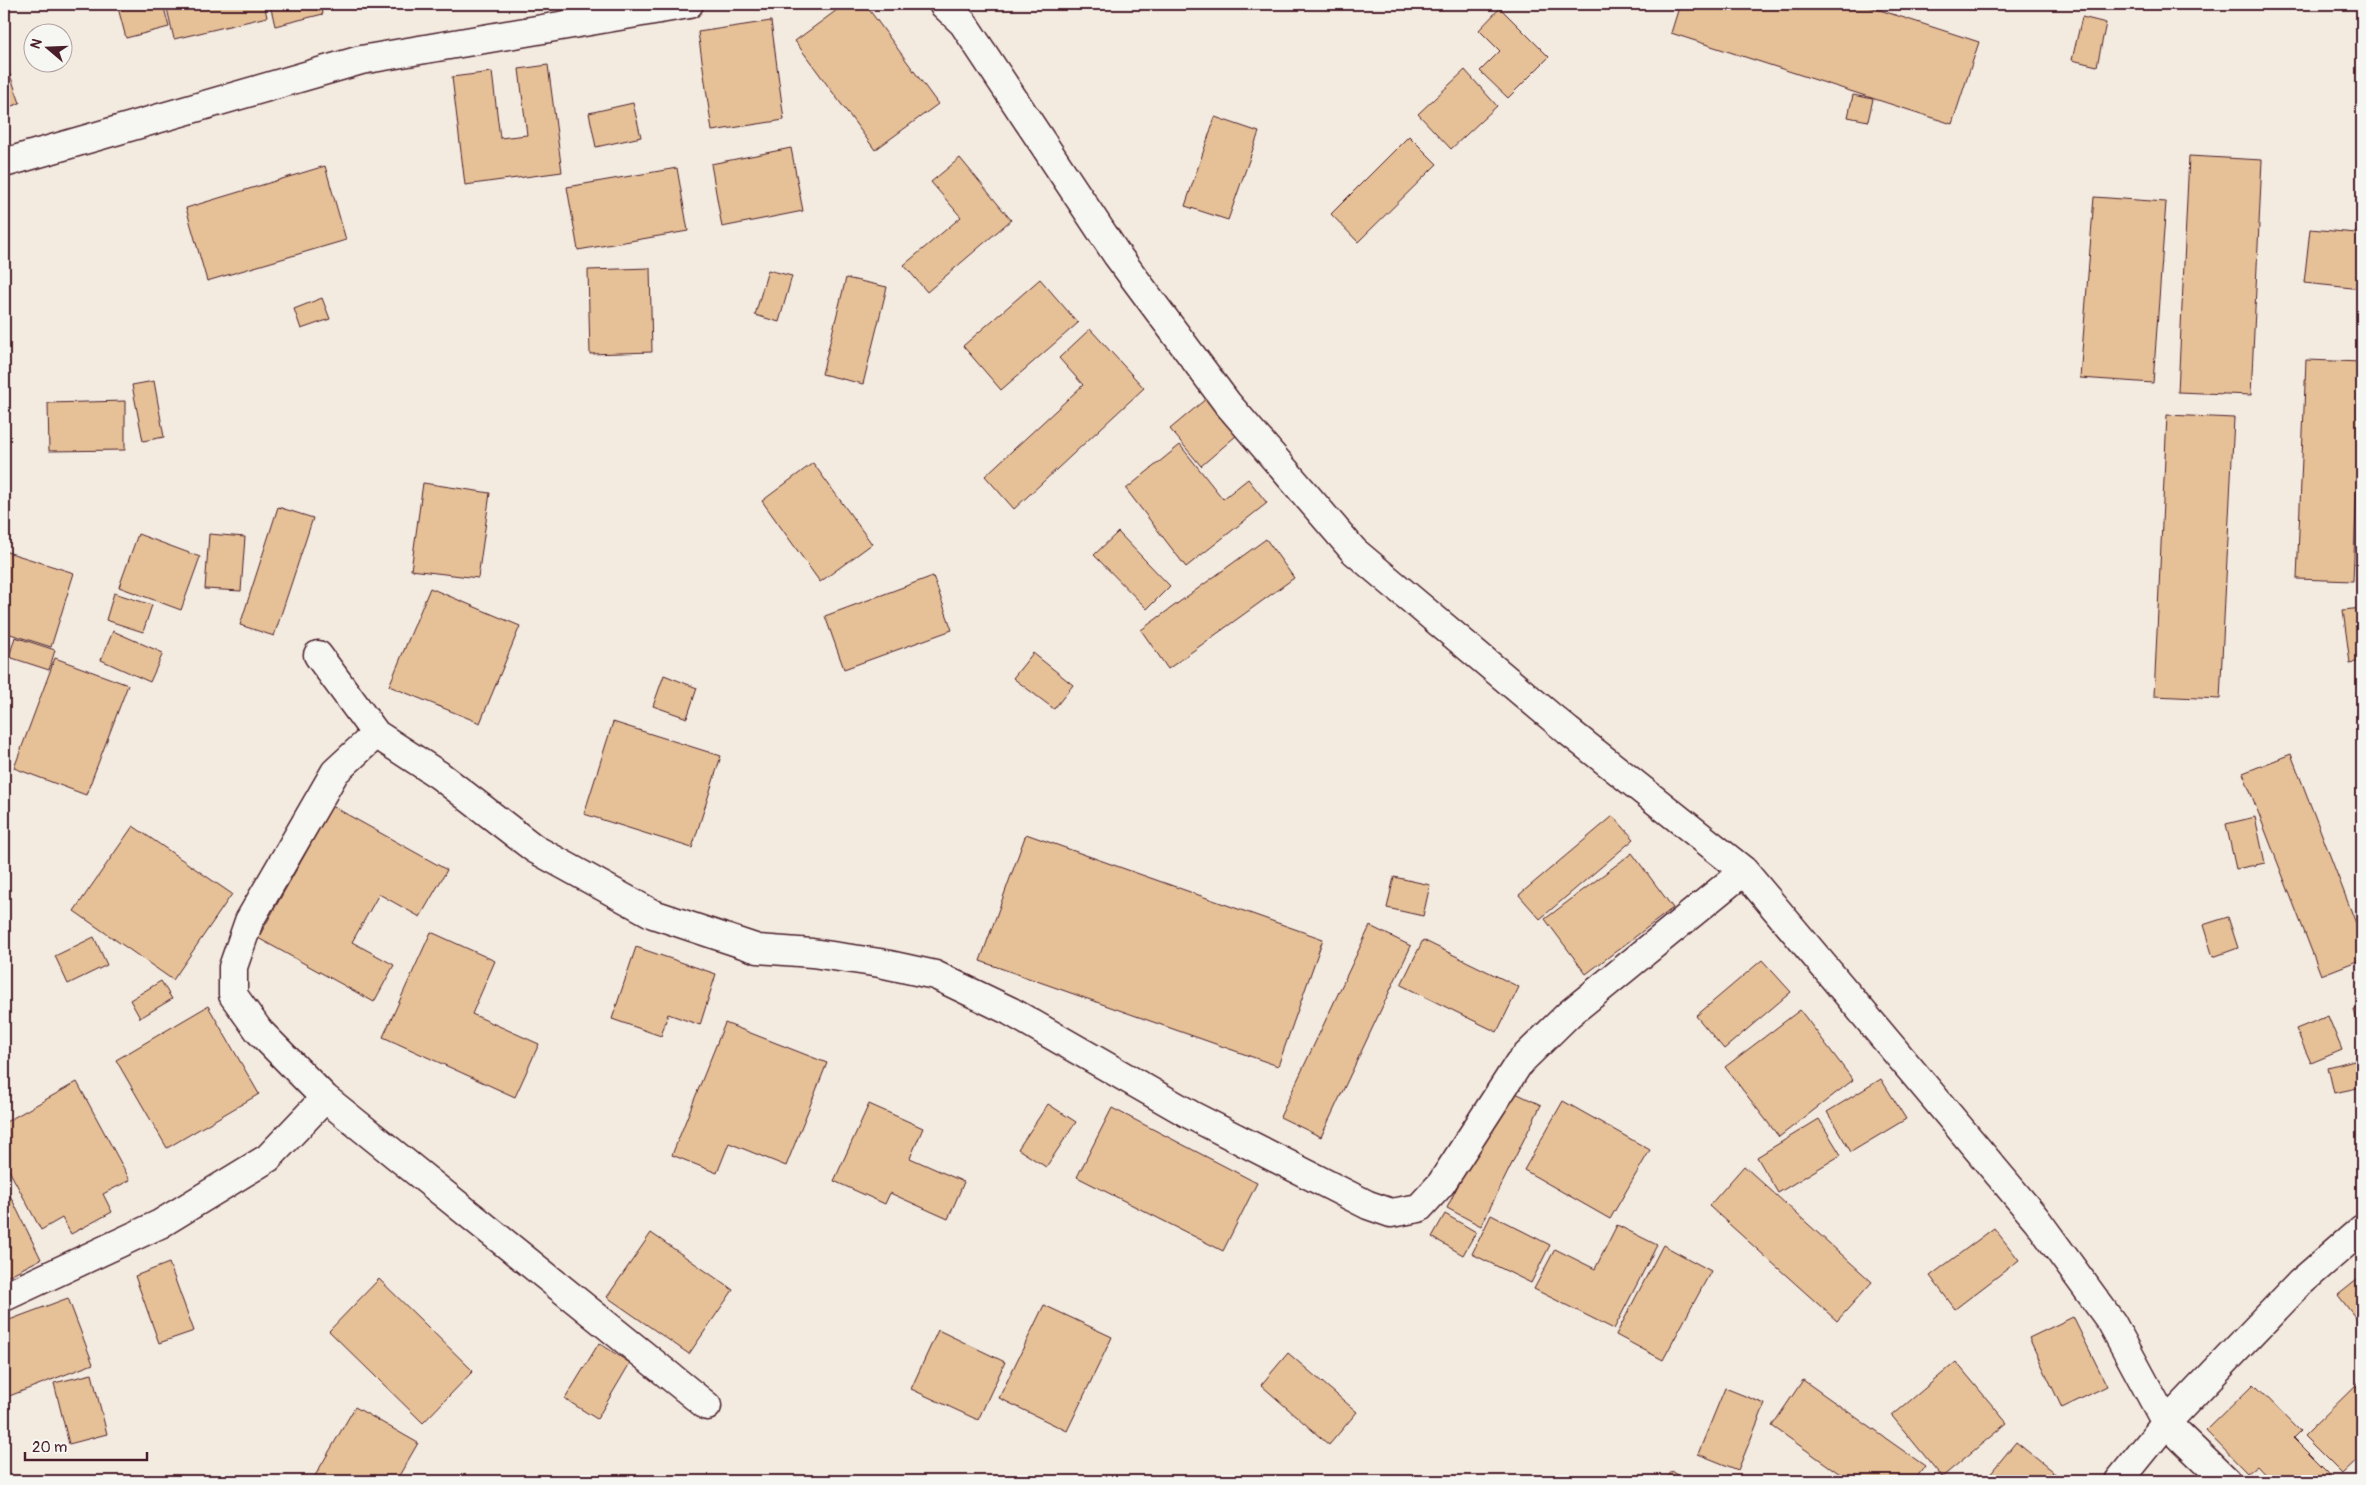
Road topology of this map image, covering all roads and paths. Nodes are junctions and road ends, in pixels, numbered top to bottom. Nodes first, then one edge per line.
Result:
1 (689, 4) edge
2 (943, 4) edge
3 (4, 163) edge
4 (318, 655) dead end
5 (376, 734) junction
6 (1744, 870) junction
7 (325, 1098) junction
8 (2362, 1229) edge
9 (4, 1297) edge
10 (707, 1406) dead end
11 (2166, 1423) junction
12 (2119, 1481) edge
13 (2226, 1481) edge

1 - 3 street
2 - 6 street
4 - 5 street
5 - 6 street
5 - 7 street
6 - 11 street
7 - 9 street
7 - 10 street
8 - 11 street
11 - 12 street
11 - 13 street

